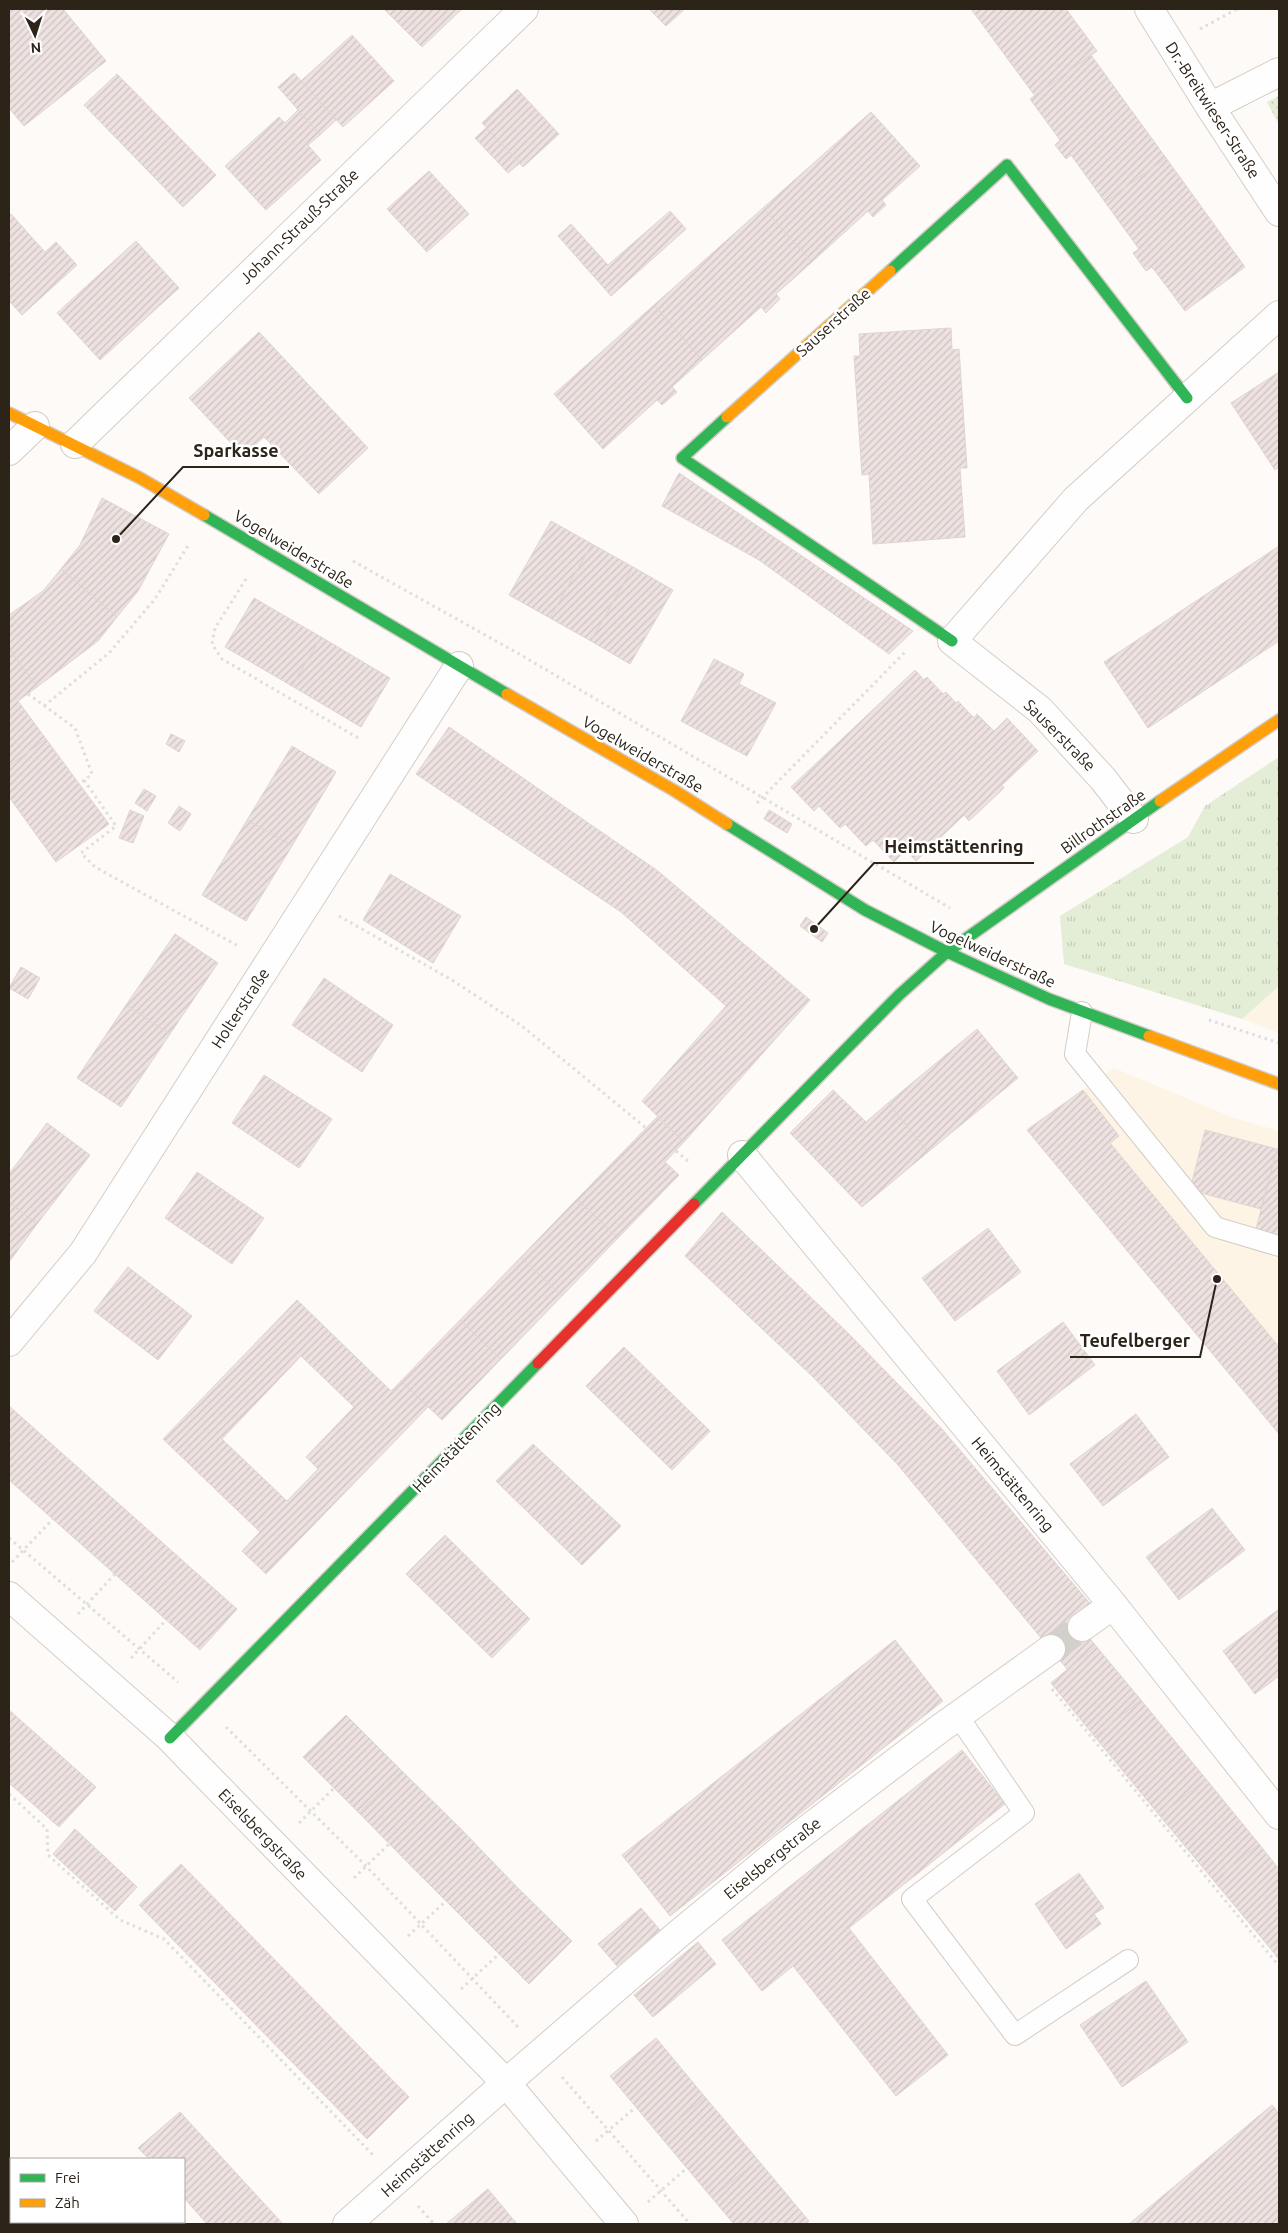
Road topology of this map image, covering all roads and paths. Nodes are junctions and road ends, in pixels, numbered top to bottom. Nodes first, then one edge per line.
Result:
1 (524, 9) edge
2 (1149, 9) edge
3 (1237, 9) edge
4 (1171, 44) junction
5 (1279, 72) edge
6 (1210, 107) junction
7 (1279, 212) edge
8 (1279, 315) edge
9 (1188, 398) junction
10 (9, 413) edge
11 (35, 426) junction
12 (75, 444) junction
13 (9, 451) edge
14 (206, 516) junction
15 (263, 551) junction
16 (349, 559) dead end
17 (941, 634) junction
18 (459, 666) junction
19 (28, 694) dead end
20 (44, 706) junction
21 (1279, 720) edge
22 (360, 739) dead end
23 (84, 780) junction
24 (80, 784) dead end
25 (762, 798) junction
26 (1134, 819) junction
27 (734, 827) junction
28 (309, 899) junction
29 (982, 927) junction
30 (947, 952) junction
31 (269, 963) junction
32 (1082, 1012) junction
33 (1201, 1018) dead end
34 (1279, 1043) edge
35 (1279, 1084) edge
36 (646, 1128) dead end
37 (742, 1155) junction
38 (1279, 1246) edge
39 (9, 1342) edge
40 (52, 1518) dead end
41 (9, 1538) edge
42 (23, 1551) junction
43 (9, 1566) edge
44 (115, 1574) dead end
45 (9, 1596) edge
46 (87, 1604) junction
47 (1113, 1605) junction
48 (166, 1620) dead end
49 (1082, 1627) tunnel mouth
50 (56, 1638) junction
51 (139, 1649) junction
52 (1041, 1656) joint
53 (108, 1684) junction
54 (203, 1704) junction
55 (958, 1716) junction
56 (170, 1738) junction
57 (334, 1788) dead end
58 (9, 1794) edge
59 (311, 1811) junction
60 (1279, 1815) edge
61 (390, 1844) dead end
62 (276, 1847) junction
63 (366, 1866) junction
64 (328, 1901) junction
65 (446, 1901) dead end
66 (422, 1924) junction
67 (498, 1954) dead end
68 (384, 1959) junction
69 (1128, 1960) dead end
70 (1279, 1966) edge
71 (473, 1978) junction
72 (436, 2012) junction
73 (541, 2053) junction
74 (506, 2083) junction
75 (636, 2107) dead end
76 (609, 2130) junction
77 (572, 2162) junction
78 (687, 2168) dead end
79 (397, 2180) junction
80 (662, 2190) junction
81 (624, 2223) edge
82 (347, 2224) edge
83 (434, 2224) edge
84 (690, 2224) edge

1 - 12 street, Johann-Strauß-Straße
2 - 4 street, Dr.-Breitwieser-Straße
3 - 4 path
4 - 6 street, Dr.-Breitwieser-Straße
5 - 6 street
6 - 7 street, Dr.-Breitwieser-Straße
8 - 9 street
9 - 17 street
9 - 17 street, Sauserstraße
10 - 11 street, Vogelweiderstraße
11 - 12 street, Vogelweiderstraße
11 - 13 street
12 - 14 street, Vogelweiderstraße
14 - 15 street, Vogelweiderstraße
14 - 20 path
15 - 18 street, Vogelweiderstraße
15 - 22 path
16 - 25 path
17 - 25 path
17 - 26 street, Sauserstraße
18 - 27 street, Vogelweiderstraße
18 - 28 street, Holterstraße
19 - 20 path
20 - 23 path
21 - 26 street, Billrothstraße
23 - 24 path
23 - 31 path
25 - 27 path
25 - 29 path
26 - 29 street, Billrothstraße
27 - 30 street, Vogelweiderstraße
28 - 31 street, Holterstraße
28 - 36 path
29 - 30 street, Billrothstraße
30 - 32 street, Vogelweiderstraße
30 - 37 street, Heimstättenring
31 - 39 street, Holterstraße
32 - 35 street, Vogelweiderstraße
32 - 38 lane
33 - 34 path
37 - 47 street, Heimstättenring
37 - 54 street, Heimstättenring
40 - 42 path
41 - 42 path
42 - 43 path
42 - 46 path
44 - 46 path
45 - 50 street, Eiselsbergstraße
46 - 50 path
46 - 51 path
47 - 49 street
47 - 60 street, Heimstättenring
48 - 51 path
50 - 53 street, Eiselsbergstraße
51 - 53 path
51 - 54 path
52 - 55 street, Eiselsbergstraße
52 - 70 path
53 - 56 street, Eiselsbergstraße
54 - 56 street, Heimstättenring
54 - 59 path
55 - 69 lane
55 - 73 street, Eiselsbergstraße
56 - 62 street, Eiselsbergstraße
57 - 59 path
58 - 79 path
59 - 62 path
59 - 63 path
61 - 63 path
62 - 64 street, Eiselsbergstraße
63 - 64 path
63 - 66 path
64 - 68 street, Eiselsbergstraße
65 - 66 path
66 - 68 path
66 - 71 path
67 - 71 path
68 - 72 street, Eiselsbergstraße
71 - 72 path
71 - 73 path
72 - 74 street, Eiselsbergstraße
73 - 74 street, Eiselsbergstraße
73 - 76 path
74 - 77 street, Eiselsbergstraße
74 - 79 street, Heimstättenring
75 - 76 path
76 - 77 path
76 - 80 path
77 - 81 street, Eiselsbergstraße
78 - 80 path
79 - 82 street, Heimstättenring
79 - 83 path
80 - 81 path
80 - 84 path

